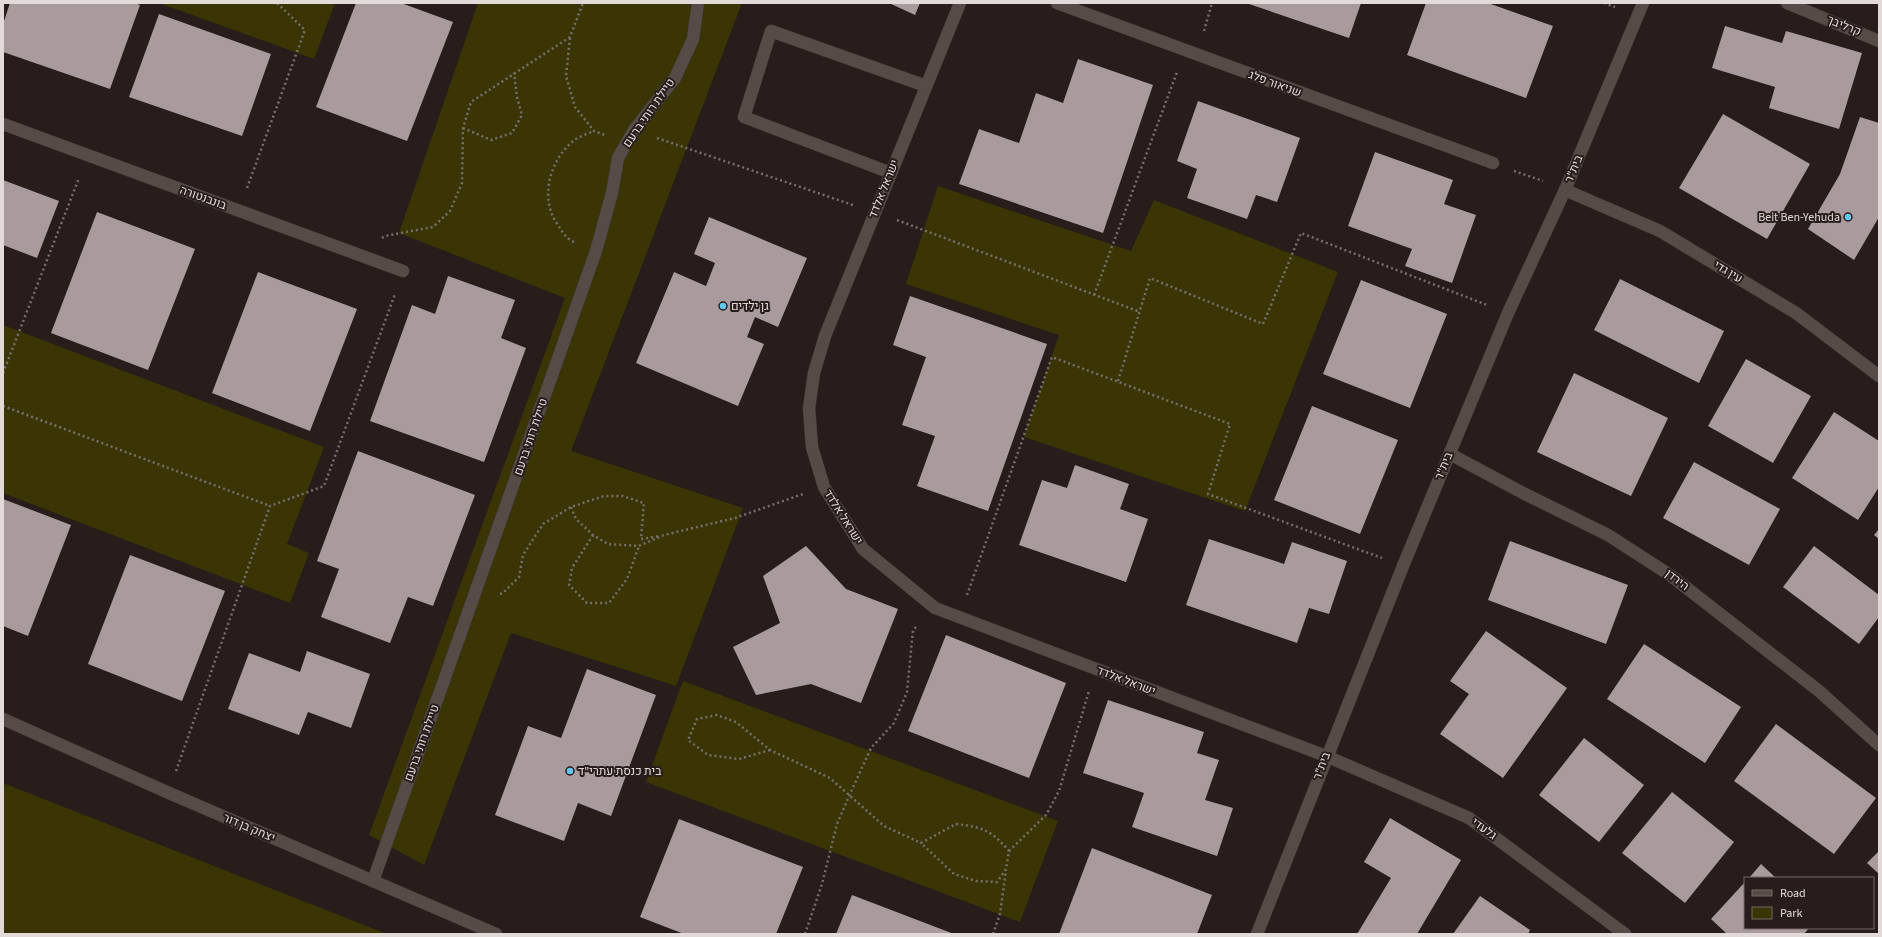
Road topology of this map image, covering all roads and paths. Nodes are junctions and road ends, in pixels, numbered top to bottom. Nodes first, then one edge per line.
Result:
1 (277, 3) edge
2 (583, 3) edge
3 (698, 3) edge
4 (960, 3) edge
5 (1057, 3) edge
6 (1212, 3) edge
7 (1643, 3) edge
8 (1787, 3) edge
9 (280, 4) edge
10 (570, 37) junction
11 (1879, 40) edge
12 (1191, 53) junction
13 (514, 73) junction
14 (926, 86) junction
15 (3, 124) edge
16 (463, 128) junction
17 (634, 130) junction
18 (594, 131) junction
19 (627, 142) junction
20 (88, 156) junction
21 (1493, 163) joint
22 (253, 172) dead end
23 (891, 173) junction
24 (1565, 190) junction
25 (875, 212) junction
26 (596, 251) junction
27 (363, 256) junction
28 (403, 271) joint
29 (1094, 295) junction
30 (1140, 312) junction
31 (1508, 313) junction
32 (3, 373) edge
33 (1879, 376) edge
34 (1118, 382) junction
35 (3, 406) edge
36 (1450, 454) junction
37 (824, 487) junction
38 (270, 506) junction
39 (571, 507) junction
40 (593, 535) junction
41 (664, 535) junction
42 (639, 546) junction
43 (1403, 566) junction
44 (475, 595) junction
45 (935, 608) junction
46 (960, 616) junction
47 (1096, 669) junction
48 (3, 719) edge
49 (1879, 745) edge
50 (770, 750) junction
51 (1326, 756) junction
52 (168, 793) junction
53 (850, 794) junction
54 (921, 843) junction
55 (1009, 851) junction
56 (1006, 869) junction
57 (373, 881) junction
58 (496, 934) edge
59 (805, 934) edge
60 (993, 934) edge
61 (1256, 934) edge
62 (1625, 934) edge

1 - 9 path
2 - 10 path
3 - 17 street, טיילת רותי ברעם
4 - 14 street, ישראל אלדד
5 - 12 street, שניאור פלג
6 - 12 path
7 - 24 street, בית"ר
8 - 11 street, קרליבך
9 - 22 path
10 - 13 path
10 - 18 path
12 - 21 street, שניאור פלג
12 - 29 path
13 - 16 path
13 - 16 path
14 - 23 street, ישראל אלדד
14 - 23 street
15 - 20 street, בונבנטורה
16 - 27 path
17 - 19 street, טיילת רותי ברעם
17 - 25 path
18 - 19 path
18 - 26 path
19 - 26 street, טיילת רותי ברעם
20 - 27 street, בונבנטורה
20 - 32 path
21 - 24 path
23 - 25 street, ישראל אלדד
24 - 31 street, בית"ר
24 - 33 street, עין גדי
25 - 29 path
25 - 37 street, ישראל אלדד
26 - 44 street, טיילת רותי ברעם
27 - 28 street, בונבנטורה
28 - 38 path
29 - 30 path
30 - 31 path
30 - 34 path
31 - 36 street, בית"ר
34 - 43 path
34 - 46 path
35 - 38 path
36 - 43 street, בית"ר
36 - 49 street, הירדן
37 - 41 path
37 - 45 street, ישראל אלדד
38 - 52 path
39 - 40 path
39 - 41 path
39 - 44 path
40 - 42 path
40 - 42 path
41 - 42 path
43 - 51 street, בית"ר
44 - 57 street, טיילת רותי ברעם
45 - 46 street, ישראל אלדד
45 - 53 path
46 - 47 street, ישראל אלדד
47 - 51 street, ישראל אלדד
47 - 55 path
48 - 52 street, יצחק בן דור
50 - 50 path
50 - 53 path
51 - 61 street, בית"ר
51 - 62 street, גלעדי
52 - 57 street, יצחק בן דור
53 - 54 path
53 - 59 path
54 - 55 path
54 - 56 path
55 - 56 path
56 - 60 path
57 - 58 street, יצחק בן דור

